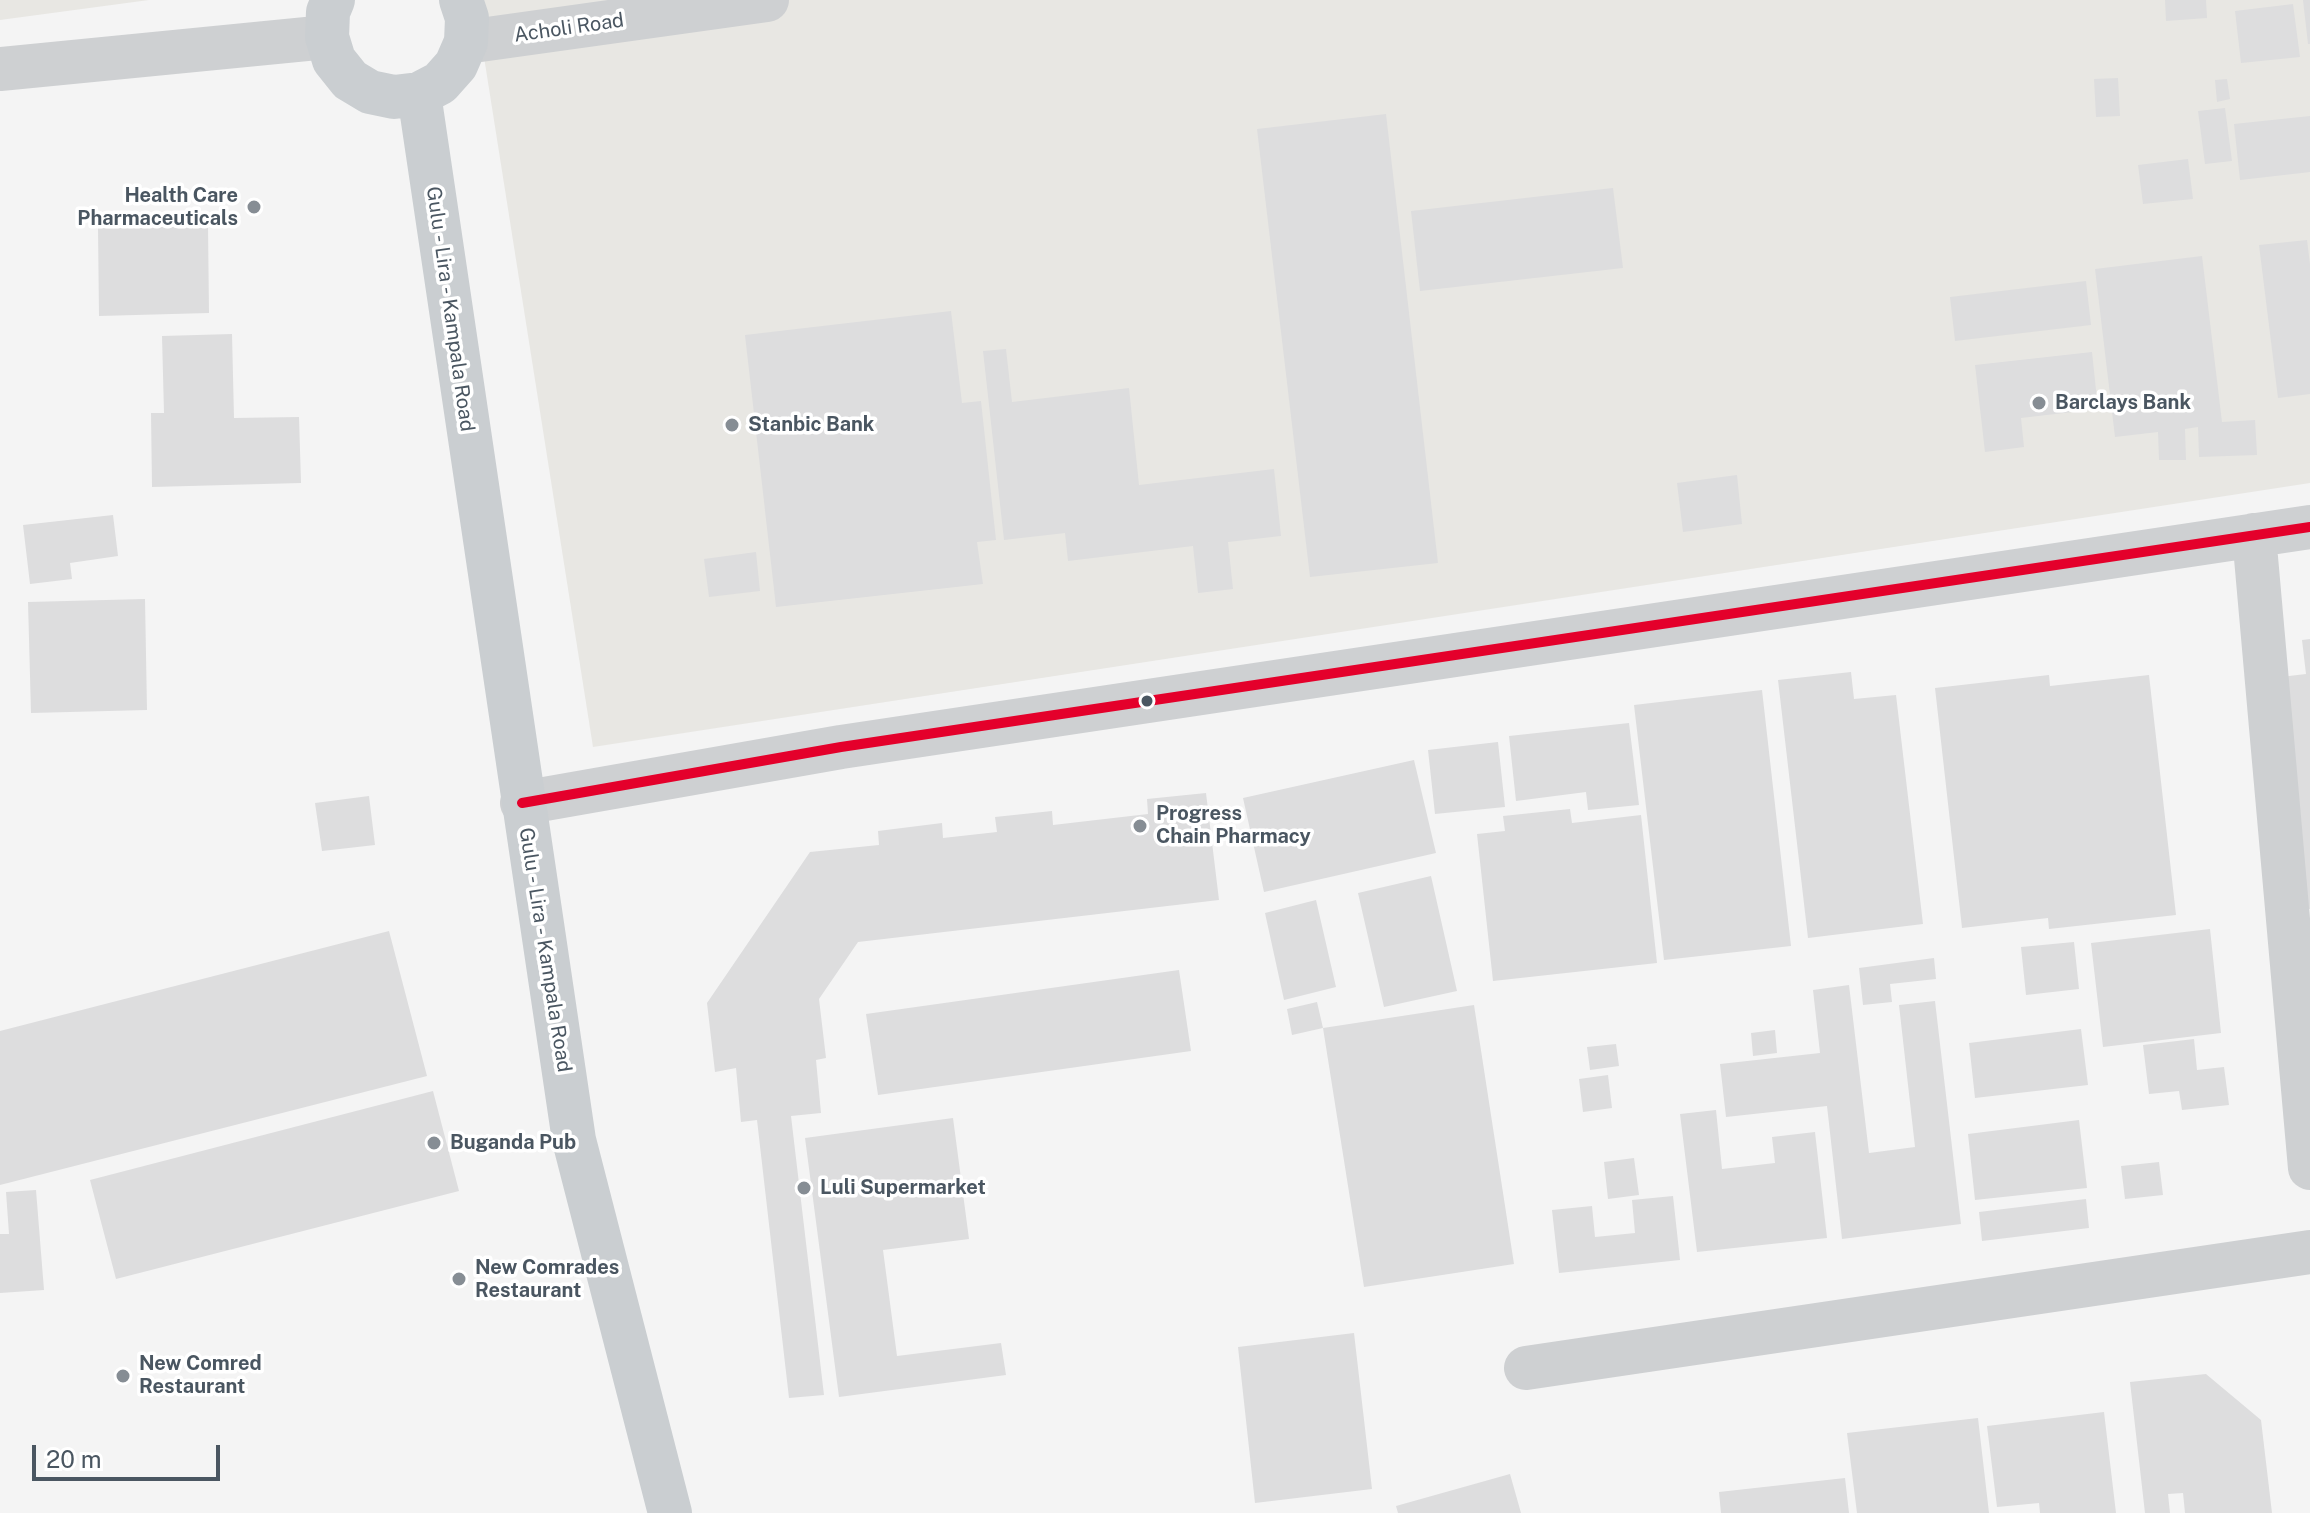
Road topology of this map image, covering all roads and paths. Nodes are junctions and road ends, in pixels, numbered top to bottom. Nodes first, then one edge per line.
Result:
1 (461, 0) edge
2 (767, 0) edge
3 (330, 19) edge
4 (466, 42) junction
5 (0, 69) edge
6 (419, 94) junction
7 (2310, 527) edge
8 (2254, 535) junction
9 (522, 803) junction
10 (2310, 1168) edge
11 (2310, 1252) edge
12 (1526, 1368) dead end
13 (670, 1513) edge

1 - 4 main road
2 - 4 street, Acholi Road
3 - 5 street
3 - 6 main road
4 - 6 main road
6 - 9 main road, Gulu - Lira - Kampala Road
7 - 8 street
8 - 9 street
8 - 10 street
9 - 13 main road, Gulu - Lira - Kampala Road
11 - 12 street

